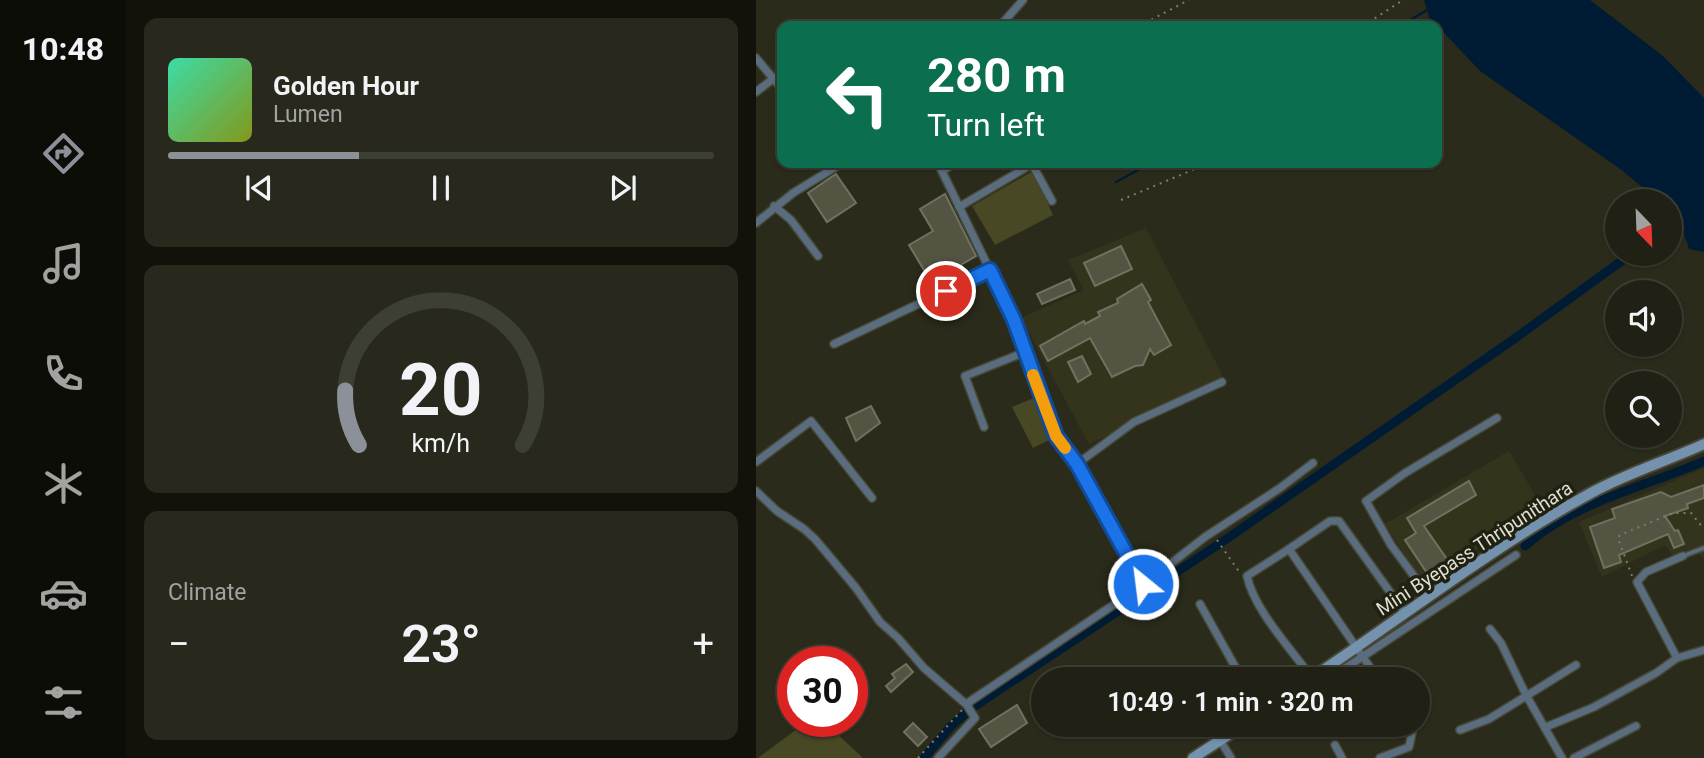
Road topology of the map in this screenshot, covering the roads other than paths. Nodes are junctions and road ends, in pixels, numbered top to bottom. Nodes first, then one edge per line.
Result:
1 (1024, 0) edge
2 (1005, 21) edge
3 (756, 58) edge
4 (774, 78) junction
5 (777, 82) edge
6 (756, 92) edge
7 (832, 168) edge
8 (940, 168) edge
9 (1025, 168) edge
10 (1034, 168) edge
11 (1052, 201) dead end
12 (775, 207) junction
13 (959, 207) junction
14 (756, 223) edge
15 (818, 256) dead end
16 (990, 270) junction
17 (834, 344) dead end
18 (1025, 352) junction
19 (1222, 382) dead end
20 (1497, 418) dead end
21 (984, 427) dead end
22 (1704, 444) edge
23 (756, 462) edge
24 (1313, 463) dead end
25 (1077, 464) junction
26 (756, 491) edge
27 (872, 498) dead end
28 (1704, 548) edge
29 (1289, 549) junction
30 (1516, 555) dead end
31 (1683, 556) joint
32 (1143, 584) junction
33 (1428, 595) junction
34 (1200, 604) dead end
35 (1408, 611) junction
36 (1418, 619) junction
37 (1490, 629) dead end
38 (1704, 650) edge
39 (1360, 652) junction
40 (1677, 658) junction
41 (1576, 665) dead end
42 (1235, 667) edge
43 (1303, 667) edge
44 (1332, 667) edge
45 (1347, 667) dead end
46 (1370, 667) edge
47 (1526, 695) junction
48 (969, 708) junction
49 (1636, 726) dead end
50 (1546, 727) junction
51 (1460, 730) dead end
52 (1225, 737) edge
53 (1411, 737) edge
54 (1220, 740) junction
55 (1335, 745) dead end
56 (938, 758) edge
57 (1193, 758) edge
58 (1231, 758) edge
59 (1342, 758) edge
60 (1380, 758) edge
61 (1562, 758) edge
62 (1574, 758) edge

1 - 2 street
3 - 4 street
4 - 5 street
4 - 6 street
7 - 12 street
8 - 13 street
9 - 13 street
10 - 11 street
12 - 14 street
12 - 15 street
13 - 16 street
16 - 17 street
16 - 18 street
18 - 21 street
18 - 25 street
19 - 25 street
20 - 33 street
22 - 33 main road, Mini Byepass Thripunithara
23 - 27 street
24 - 32 street
25 - 32 street
26 - 48 street
28 - 31 lane
29 - 35 street
29 - 39 street
29 - 43 street
30 - 36 street
31 - 40 street
32 - 48 street
33 - 35 main road, Mini Byepass Thripunithara
34 - 42 street
35 - 36 street
35 - 39 main road, Mini Byepass Thripunithara
36 - 39 street
37 - 47 street
38 - 40 street
39 - 44 main road, Mini Byepass Thripunithara
39 - 45 street
39 - 46 street
40 - 50 street
41 - 47 street
47 - 50 street
47 - 51 street
48 - 56 street
49 - 62 street
50 - 61 street
52 - 54 main road
53 - 60 street
54 - 57 main road
54 - 58 street
55 - 59 street

